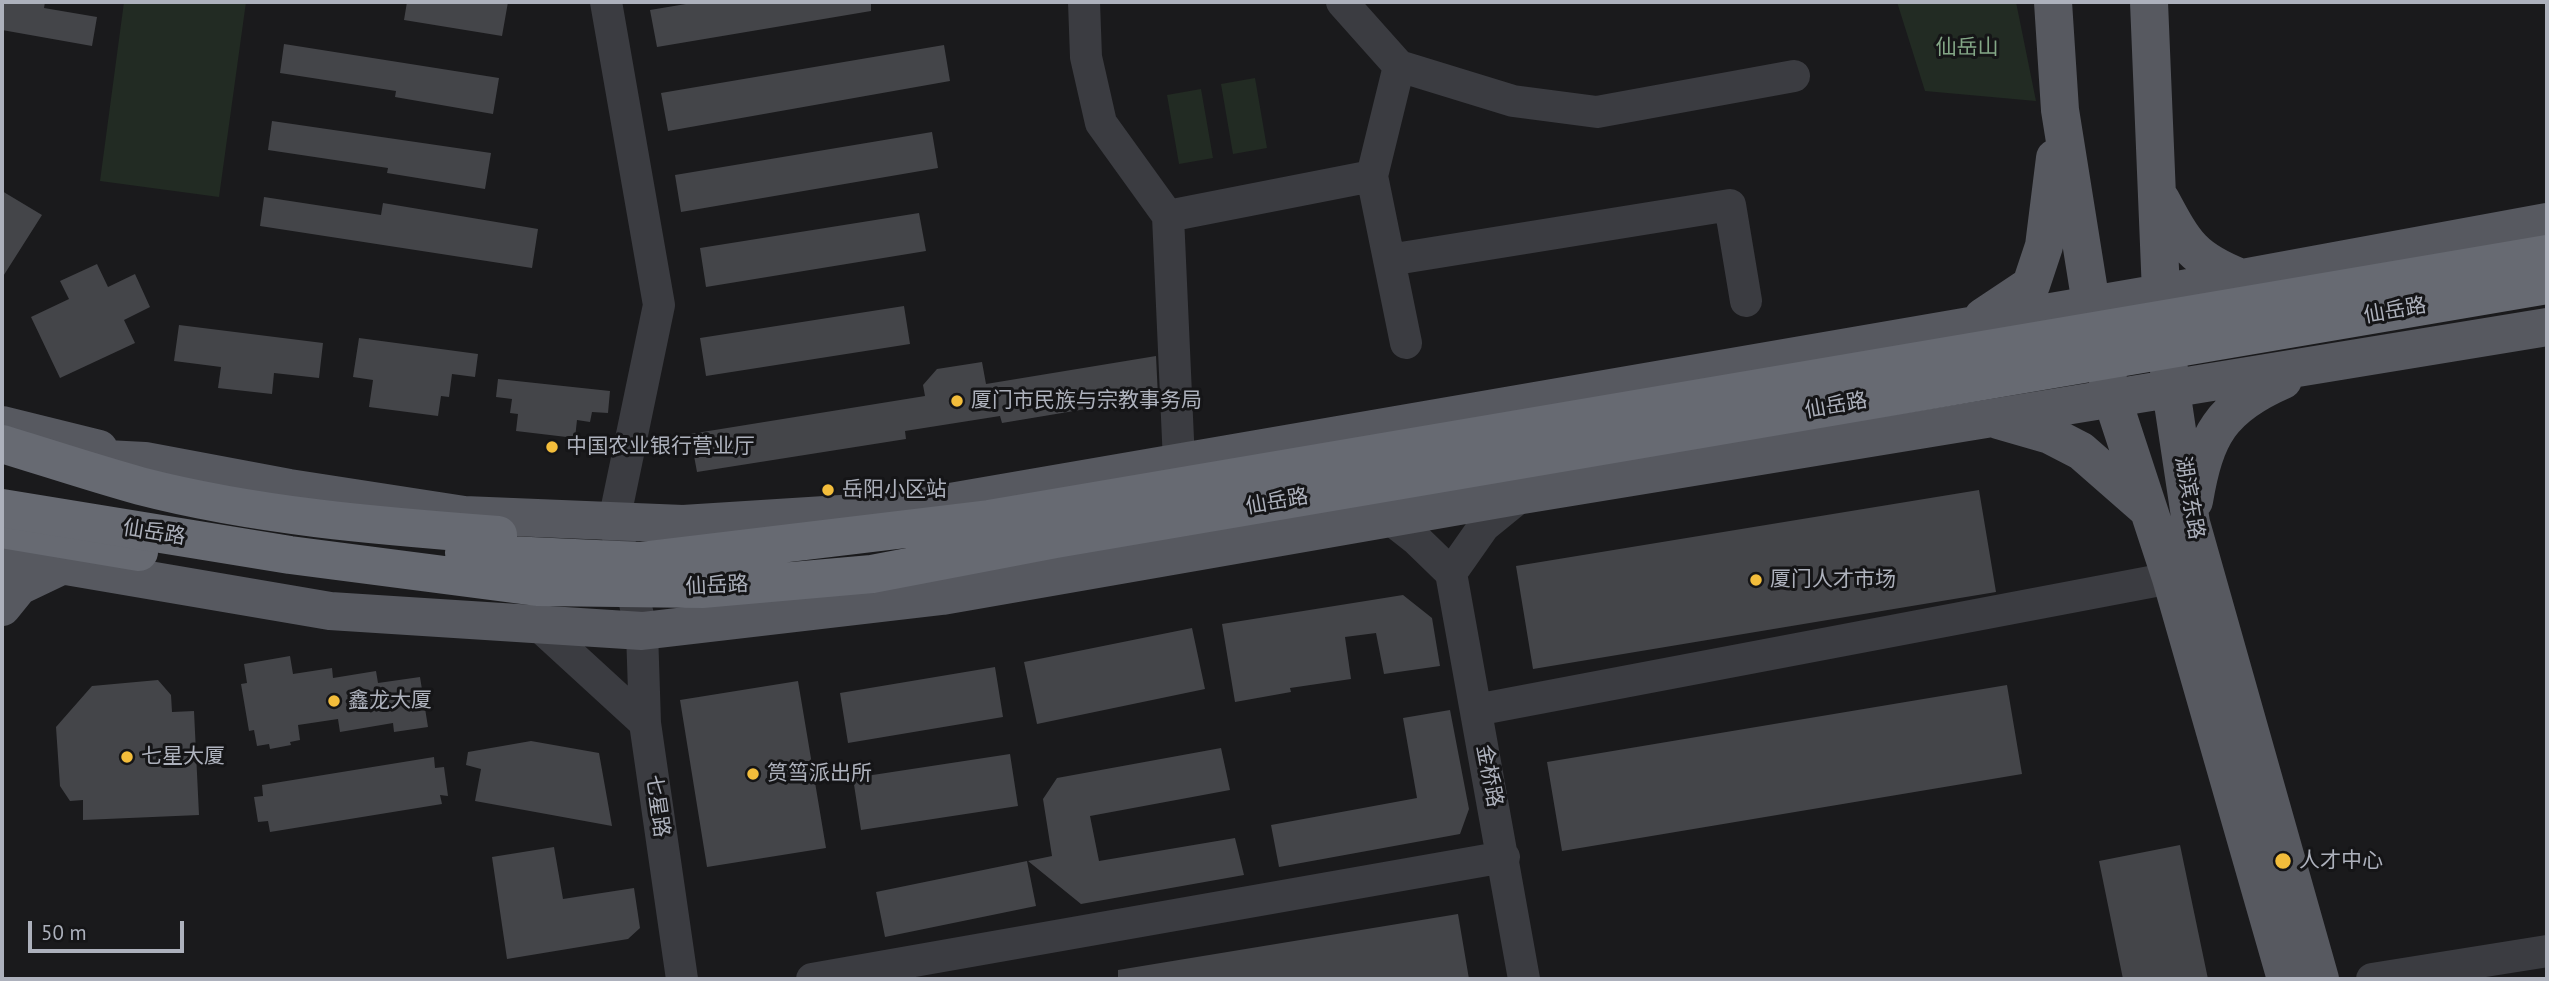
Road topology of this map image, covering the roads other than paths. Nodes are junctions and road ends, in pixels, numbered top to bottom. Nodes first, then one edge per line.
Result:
1 (606, 2) edge
2 (1084, 2) edge
3 (1342, 2) edge
4 (2053, 2) edge
5 (2149, 2) edge
6 (1399, 66) junction
7 (1794, 76) dead end
8 (2060, 110) junction
9 (1372, 176) junction
10 (2158, 194) junction
11 (1168, 216) junction
12 (2547, 222) edge
13 (2547, 254) edge
14 (1389, 260) junction
15 (2241, 278) junction
16 (2547, 285) edge
17 (2161, 293) junction
18 (1746, 301) dead end
19 (2091, 304) junction
20 (1970, 326) junction
21 (2547, 327) edge
22 (1406, 343) dead end
23 (2314, 366) junction
24 (2171, 390) junction
25 (2112, 398) junction
26 (1989, 418) junction
27 (2, 425) edge
28 (2, 444) edge
29 (2, 454) edge
30 (145, 461) junction
31 (1179, 463) junction
32 (2, 481) edge
33 (1522, 495) junction
34 (2, 508) edge
35 (2146, 508) junction
36 (2, 515) edge
37 (1389, 518) junction
38 (614, 521) junction
39 (2191, 523) junction
40 (2, 529) edge
41 (134, 531) junction
42 (808, 541) junction
43 (2, 555) edge
44 (62, 565) junction
45 (1451, 573) junction
46 (2171, 579) junction
47 (537, 606) junction
48 (2, 607) edge
49 (642, 631) junction
50 (1476, 710) junction
51 (645, 723) junction
52 (1504, 857) junction
53 (2547, 951) edge
54 (682, 979) edge
55 (812, 979) edge
56 (1524, 979) edge
57 (2286, 979) edge
58 (2320, 979) edge
59 (2372, 979) edge

1 - 38 street
2 - 11 street
3 - 6 street
4 - 8 main road
5 - 10 main road, 湖滨东路
6 - 7 street
6 - 9 street
8 - 19 main road
8 - 20 main road
9 - 11 street
9 - 14 street
10 - 15 main road
10 - 17 main road, 湖滨东路
11 - 31 street
12 - 15 main road
13 - 42 highway, 仙岳路, bridge
14 - 18 street
14 - 22 street
15 - 17 main road
16 - 47 highway, 仙岳路, bridge
17 - 19 main road
17 - 24 main road, 湖滨东路
19 - 20 main road
19 - 25 main road, 湖滨东路
20 - 31 main road
21 - 23 main road
23 - 24 main road
23 - 39 main road
24 - 25 main road
24 - 39 main road, 湖滨东路
25 - 26 main road
25 - 35 main road, 湖滨东路
26 - 33 main road
26 - 35 main road
27 - 30 main road
28 - 42 highway, bridge
29 - 30 main road
30 - 38 main road
31 - 38 main road
32 - 42 highway, 仙岳路, bridge
33 - 37 main road
33 - 45 street
34 - 41 highway, 仙岳路, bridge
35 - 46 main road, 湖滨东路
36 - 41 highway, bridge
37 - 45 street
37 - 49 main road
38 - 49 street, 七星路
39 - 58 main road, 湖滨东路
40 - 47 highway, bridge
41 - 47 highway, 仙岳路, bridge
43 - 44 main road
44 - 47 main road
44 - 48 main road
45 - 50 street, 金桥路
46 - 50 street
46 - 57 main road, 湖滨东路
47 - 49 main road
47 - 51 street
49 - 51 street, 七星路
50 - 52 street, 金桥路
51 - 54 street, 七星路
52 - 55 street
52 - 56 street, 金桥路
53 - 59 street

